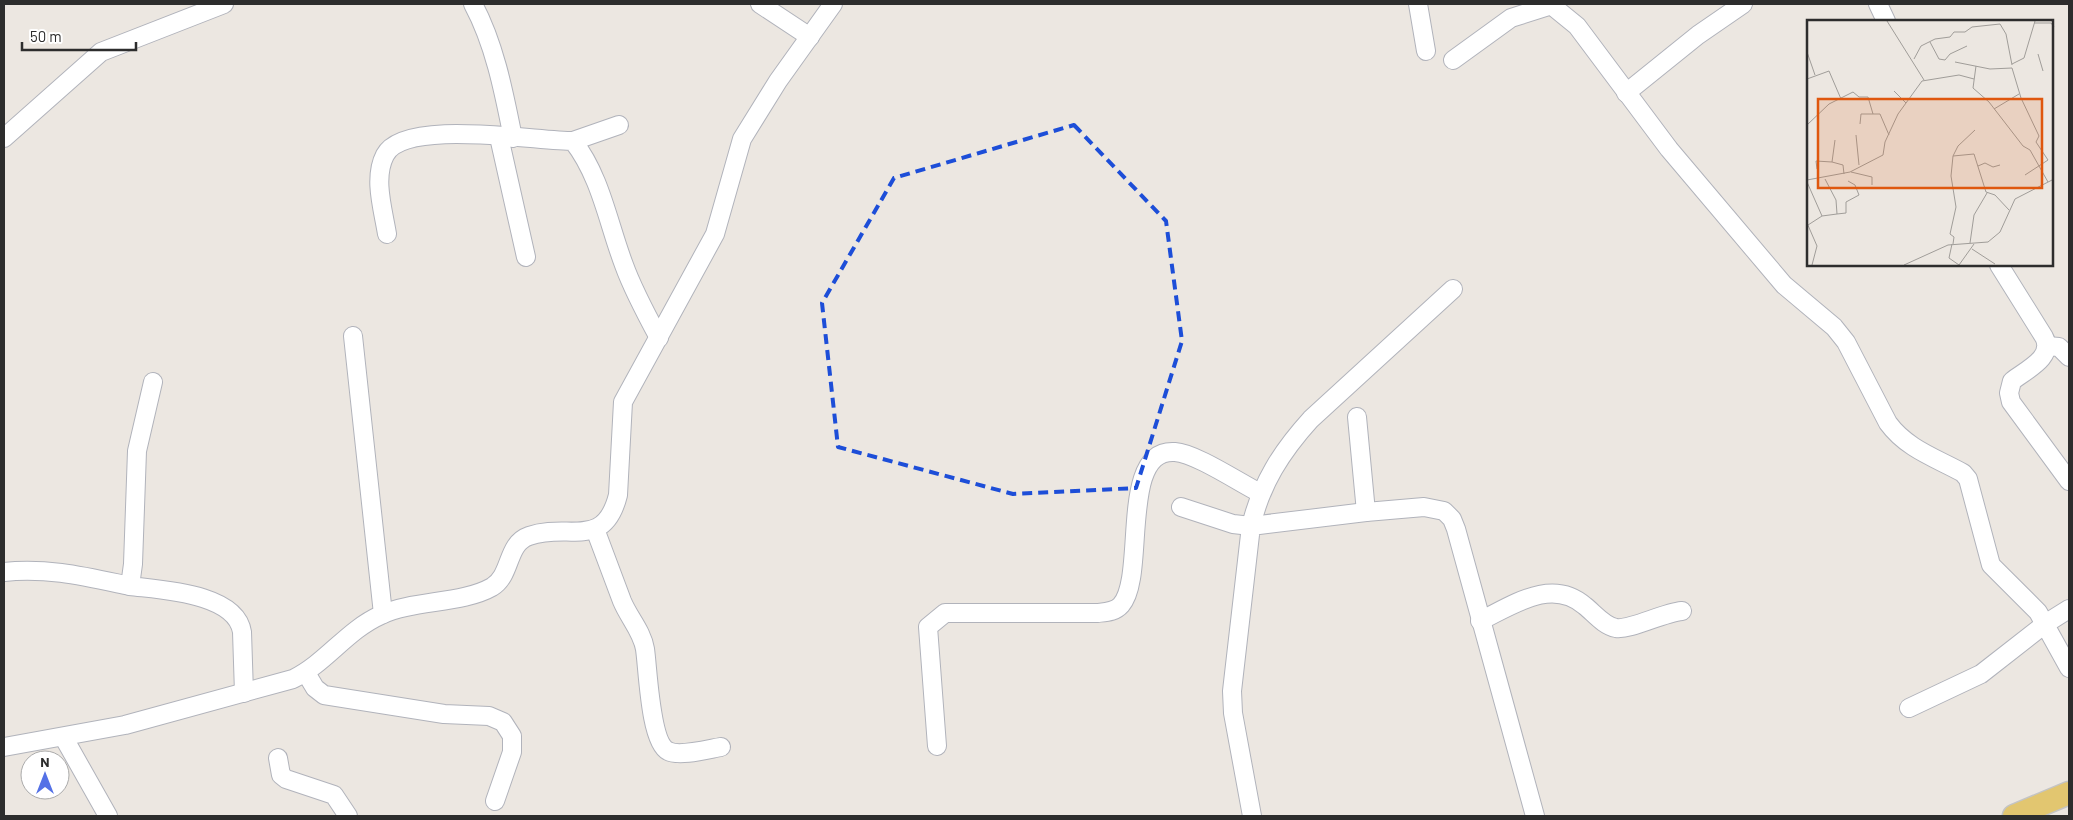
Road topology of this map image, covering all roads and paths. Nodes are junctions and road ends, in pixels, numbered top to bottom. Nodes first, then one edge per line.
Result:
1 (473, 4) edge
2 (760, 4) edge
3 (833, 4) edge
4 (1418, 4) edge
5 (1551, 4) edge
6 (1743, 4) edge
7 (1878, 4) edge
8 (217, 5) edge
9 (1886, 20) edge
10 (810, 37) junction
11 (1426, 51) dead end
12 (1453, 60) dead end
13 (1626, 92) junction
14 (619, 125) dead end
15 (4, 138) edge
16 (506, 138) junction
17 (573, 141) junction
18 (387, 234) dead end
19 (526, 257) dead end
20 (2000, 266) edge
21 (1453, 289) dead end
22 (353, 336) dead end
23 (659, 338) junction
24 (2047, 346) junction
25 (2069, 357) edge
26 (153, 382) dead end
27 (1358, 416) dead end
28 (2068, 477) edge
29 (1260, 493) junction
30 (1181, 507) dead end
31 (1366, 512) junction
32 (1251, 526) junction
33 (595, 530) junction
34 (4, 572) edge
35 (130, 586) junction
36 (2069, 609) edge
37 (1682, 611) dead end
38 (383, 614) junction
39 (1480, 621) junction
40 (2045, 624) junction
41 (2069, 668) edge
42 (306, 673) junction
43 (244, 693) junction
44 (1910, 708) dead end
45 (64, 738) junction
46 (937, 746) dead end
47 (4, 747) edge
48 (721, 747) dead end
49 (278, 758) dead end
50 (2069, 792) edge
51 (495, 801) dead end
52 (108, 816) edge
53 (348, 816) edge
54 (1252, 816) edge
55 (1535, 816) edge
56 (2014, 816) edge

1 - 16 street
2 - 10 street
3 - 10 street
4 - 11 street
5 - 12 street
5 - 13 street
6 - 13 street
7 - 9 street
8 - 15 street
10 - 23 street
13 - 40 street
14 - 17 street
16 - 17 street
16 - 18 street
16 - 19 street
17 - 23 street
20 - 24 street
21 - 29 street
22 - 38 street
23 - 33 street
24 - 25 street
24 - 28 street
26 - 35 street
27 - 31 street
29 - 32 street
29 - 46 street
30 - 32 street
31 - 32 street
31 - 39 street
32 - 54 street
33 - 38 street
33 - 48 street
34 - 35 street
35 - 43 street
36 - 40 street
37 - 39 street
38 - 42 street
39 - 55 street
40 - 41 street
40 - 44 street
42 - 43 street
42 - 51 street
43 - 45 street
45 - 47 street
45 - 52 street
49 - 53 street
50 - 56 main road

